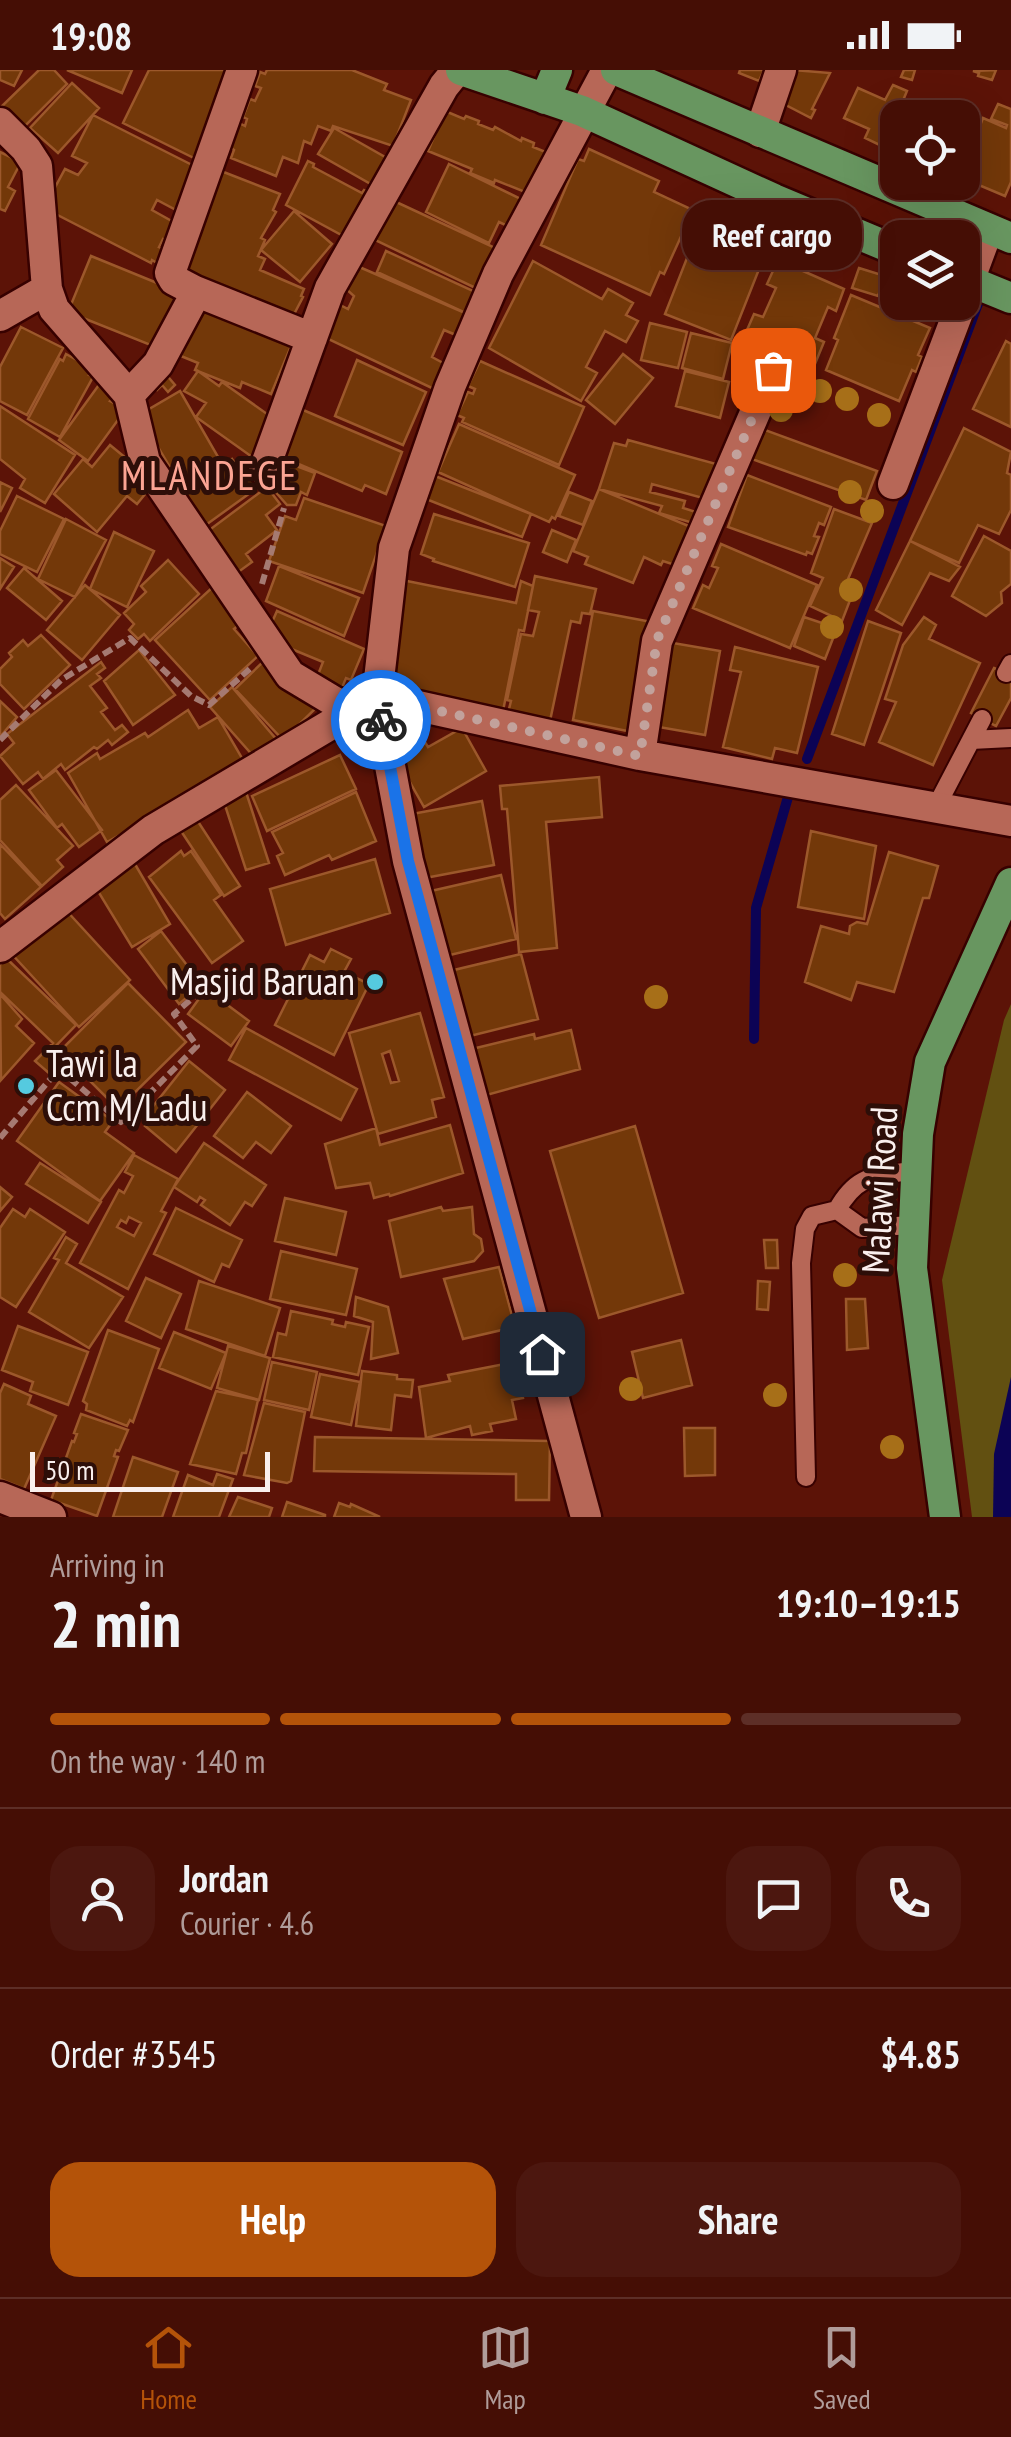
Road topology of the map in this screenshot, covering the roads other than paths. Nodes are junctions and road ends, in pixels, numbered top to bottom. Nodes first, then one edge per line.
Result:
1 (242, 70) edge
2 (459, 70) edge
3 (558, 70) edge
4 (606, 70) edge
5 (616, 70) edge
6 (781, 70) edge
7 (544, 99) junction
8 (582, 111) junction
9 (0, 123) edge
10 (760, 132) junction
11 (1000, 234) edge
12 (880, 243) edge
13 (980, 265) edge
14 (47, 289) junction
15 (195, 291) junction
16 (980, 293) edge
17 (1011, 298) edge
18 (0, 316) edge
19 (953, 320) edge
20 (312, 338) junction
21 (773, 370) dead end
22 (130, 395) junction
23 (264, 470) dead end
24 (893, 484) dead end
25 (367, 703) junction
26 (982, 719) dead end
27 (1011, 738) edge
28 (971, 740) junction
29 (640, 756) junction
30 (936, 808) junction
31 (1011, 821) edge
32 (1011, 883) edge
33 (0, 946) edge
34 (916, 1170) junction
35 (837, 1210) junction
36 (913, 1225) junction
37 (806, 1478) dead end
38 (0, 1497) edge
39 (50, 1517) edge
40 (586, 1517) edge
41 (945, 1517) edge

1 - 15 street
2 - 7 main road
2 - 20 street
3 - 7 main road
4 - 8 street
5 - 10 main road
6 - 10 street
7 - 8 main road
8 - 12 main road
8 - 25 street
9 - 14 street
10 - 11 main road
11 - 13 street
14 - 18 street
14 - 22 street
15 - 20 street
15 - 22 street
16 - 17 main road
19 - 24 street
20 - 23 street
21 - 29 street
22 - 25 street
25 - 29 street
25 - 33 street
25 - 40 street
26 - 28 lane
27 - 28 lane
28 - 30 lane
29 - 30 street
30 - 31 street
32 - 34 main road, Malawi Road
34 - 35 lane
34 - 36 main road, Malawi Road
35 - 36 lane
35 - 37 lane
36 - 41 main road, Malawi Road
38 - 39 street

